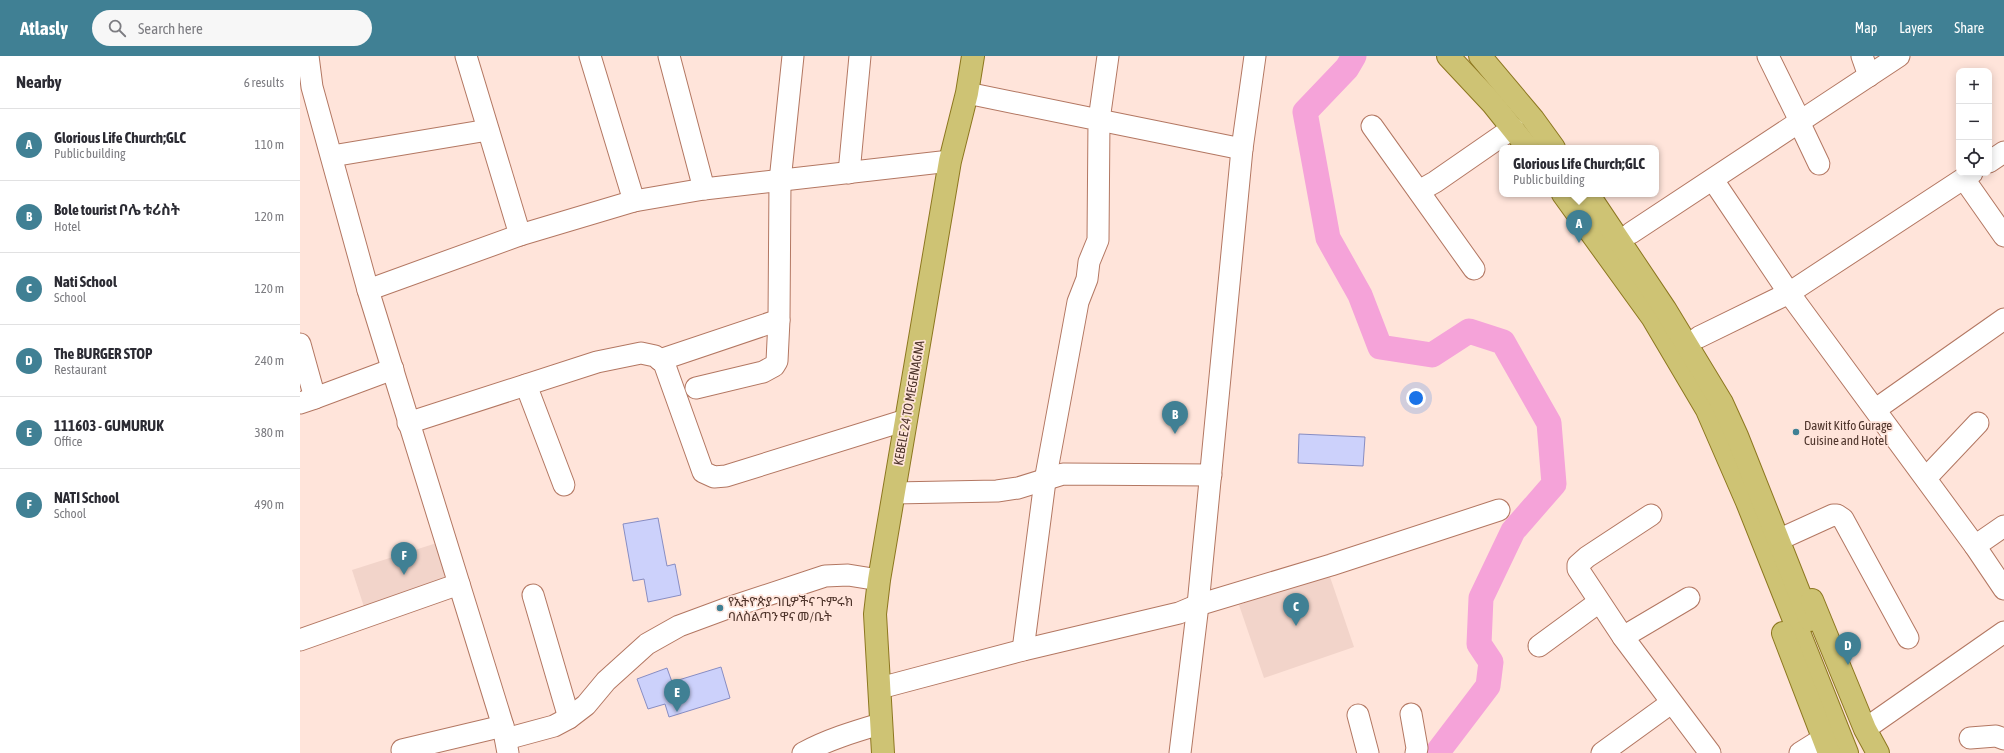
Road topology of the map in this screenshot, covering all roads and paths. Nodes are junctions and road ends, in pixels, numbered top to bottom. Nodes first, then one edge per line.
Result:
1 (308, 56) edge
2 (466, 56) edge
3 (590, 56) edge
4 (669, 56) edge
5 (793, 56) edge
6 (860, 56) edge
7 (973, 56) edge
8 (1108, 56) edge
9 (1255, 56) edge
10 (1448, 56) edge
11 (1768, 56) edge
12 (1862, 56) edge
13 (1899, 56) edge
14 (1485, 58) edge
15 (1869, 76) junction
16 (306, 87) edge
17 (967, 93) junction
18 (1099, 120) junction
19 (1799, 122) junction
20 (1372, 126) dead end
21 (1513, 128) junction
22 (488, 130) junction
23 (1526, 145) edge
24 (1552, 145) edge
25 (1242, 149) junction
26 (2004, 152) edge
27 (332, 156) junction
28 (1992, 160) edge
29 (950, 162) junction
30 (1819, 164) dead end
31 (849, 173) junction
32 (1968, 176) edge
33 (1713, 180) junction
34 (780, 181) junction
35 (704, 189) junction
36 (1419, 191) junction
37 (1568, 197) edge
38 (634, 201) junction
39 (1590, 209) edge
40 (1631, 233) junction
41 (520, 235) junction
42 (2004, 236) edge
43 (1474, 269) dead end
44 (368, 290) junction
45 (1789, 293) junction
46 (2004, 319) edge
47 (779, 320) junction
48 (1699, 337) junction
49 (300, 344) edge
50 (660, 360) junction
51 (393, 369) junction
52 (526, 385) junction
53 (696, 388) dead end
54 (307, 400) edge
55 (1715, 407) junction
56 (1876, 409) junction
57 (906, 420) junction
58 (408, 423) junction
59 (1978, 423) dead end
60 (1210, 475) junction
61 (1926, 478) junction
62 (1045, 481) junction
63 (564, 486) dead end
64 (894, 493) junction
65 (1499, 510) dead end
66 (1651, 515) dead end
67 (2004, 526) edge
68 (1789, 535) junction
69 (1975, 546) junction
70 (878, 580) junction
71 (459, 584) junction
72 (2004, 589) edge
73 (533, 595) dead end
74 (1689, 598) dead end
75 (1599, 602) junction
76 (1198, 605) junction
77 (2004, 632) edge
78 (1623, 637) junction
79 (1908, 638) dead end
80 (300, 640) edge
81 (1539, 646) dead end
82 (1022, 650) junction
83 (880, 688) junction
84 (1671, 702) junction
85 (1411, 714) dead end
86 (1358, 715) dead end
87 (569, 718) junction
88 (880, 724) junction
89 (1865, 729) junction
90 (1970, 738) dead end
91 (506, 739) edge
92 (2004, 739) edge
93 (1827, 746) edge
94 (402, 750) dead end
95 (803, 753) edge
96 (883, 753) edge
97 (1180, 753) edge
98 (1368, 753) edge
99 (1416, 753) edge
100 (1602, 753) edge
101 (1710, 753) edge
102 (1800, 753) edge
103 (1846, 753) edge
104 (1862, 753) edge
105 (1878, 753) edge

1 - 16 street
2 - 22 street
3 - 38 street
4 - 35 street
5 - 34 street
6 - 31 street
7 - 17 main road, KEBELE 24 TO MEGENAGNA
8 - 18 street
9 - 25 street
10 - 21 main road
11 - 19 street
12 - 15 street
13 - 15 street
14 - 24 main road
15 - 19 street
16 - 27 street
17 - 18 street
17 - 29 main road, KEBELE 24 TO MEGENAGNA
18 - 25 street
18 - 62 street
19 - 30 street
19 - 33 street
20 - 36 street
21 - 23 main road
21 - 36 street
22 - 27 street
22 - 41 street
25 - 60 street
26 - 28 street
27 - 44 street
29 - 31 street
29 - 57 main road, KEBELE 24 TO MEGENAGNA
31 - 34 street
32 - 42 street
32 - 45 street
33 - 40 street
33 - 45 street
34 - 35 street
34 - 47 street
35 - 38 street
36 - 43 street
37 - 39 main road
38 - 41 street
39 - 40 main road
39 - 55 main road
39 - 93 main road
40 - 48 main road
41 - 44 street
44 - 51 street
45 - 48 street
45 - 56 street
46 - 56 street
47 - 50 street
47 - 53 street
48 - 68 main road
49 - 54 street
50 - 52 street
50 - 57 street
51 - 54 street
51 - 58 street
52 - 58 street
52 - 63 street
55 - 103 main road
55 - 104 main road
56 - 61 street
57 - 64 main road, KEBELE 24 TO MEGENAGNA
58 - 71 street
59 - 61 street
60 - 62 street
60 - 76 street
61 - 69 street
62 - 64 street
62 - 82 street
64 - 70 main road, KEBELE 24 TO MEGENAGNA
65 - 76 street
66 - 75 street
67 - 69 street
68 - 79 street
68 - 89 main road
69 - 72 street
70 - 83 main road, KEBELE 24 TO MEGENAGNA
70 - 87 street
71 - 80 street
71 - 91 street
73 - 87 street
74 - 78 street
75 - 78 street
75 - 81 street
76 - 82 street
76 - 97 street
77 - 89 street
78 - 84 street
82 - 83 street
83 - 88 main road, KEBELE 24 TO MEGENAGNA
84 - 100 street
84 - 101 street
85 - 99 street
86 - 98 street
87 - 91 street
88 - 95 street
88 - 96 main road, KEBELE 24 TO MEGENAGNA
89 - 105 main road
90 - 92 street
91 - 94 street
93 - 102 street

